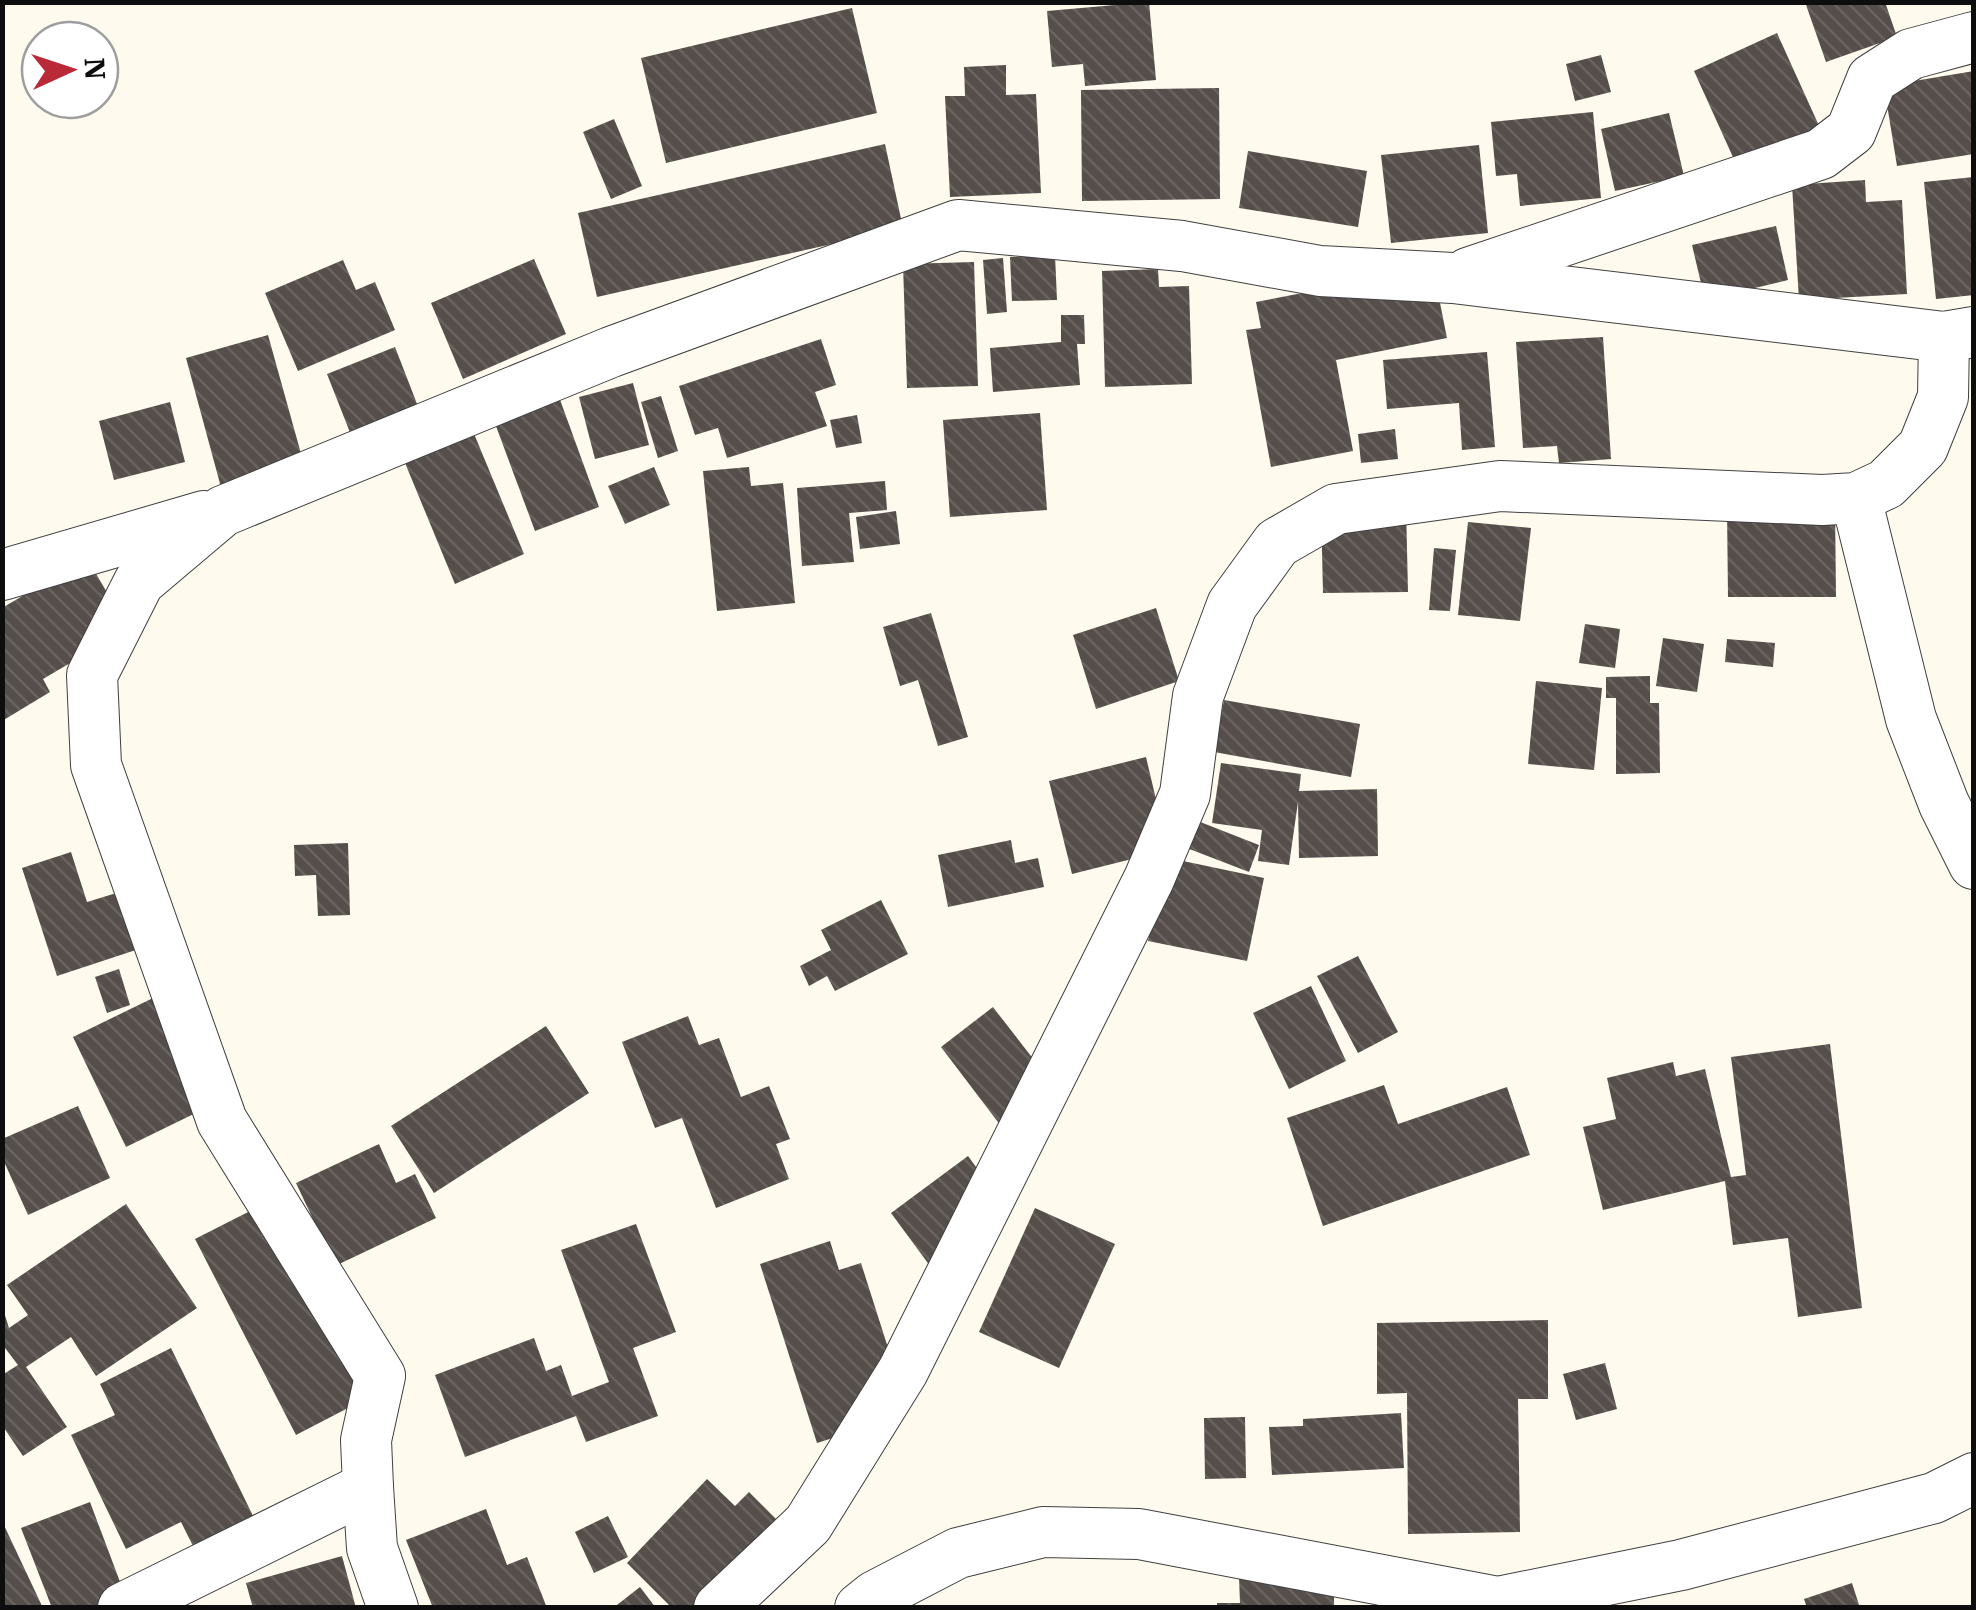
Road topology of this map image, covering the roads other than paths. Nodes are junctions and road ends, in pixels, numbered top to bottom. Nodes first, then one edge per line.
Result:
1 (1974, 38) edge
2 (1453, 278) junction
3 (1959, 335) edge
4 (1856, 498) junction
5 (223, 511) junction
6 (2, 574) edge
7 (1974, 864) edge
8 (1974, 1478) edge
9 (368, 1488) junction
10 (123, 1608) edge
11 (393, 1608) edge
12 (719, 1608) edge
13 (860, 1608) edge

1 - 2 street
2 - 3 street
2 - 5 street
3 - 4 street
4 - 7 street
4 - 12 street
5 - 6 street
5 - 9 street
8 - 13 street
9 - 10 street
9 - 11 street

